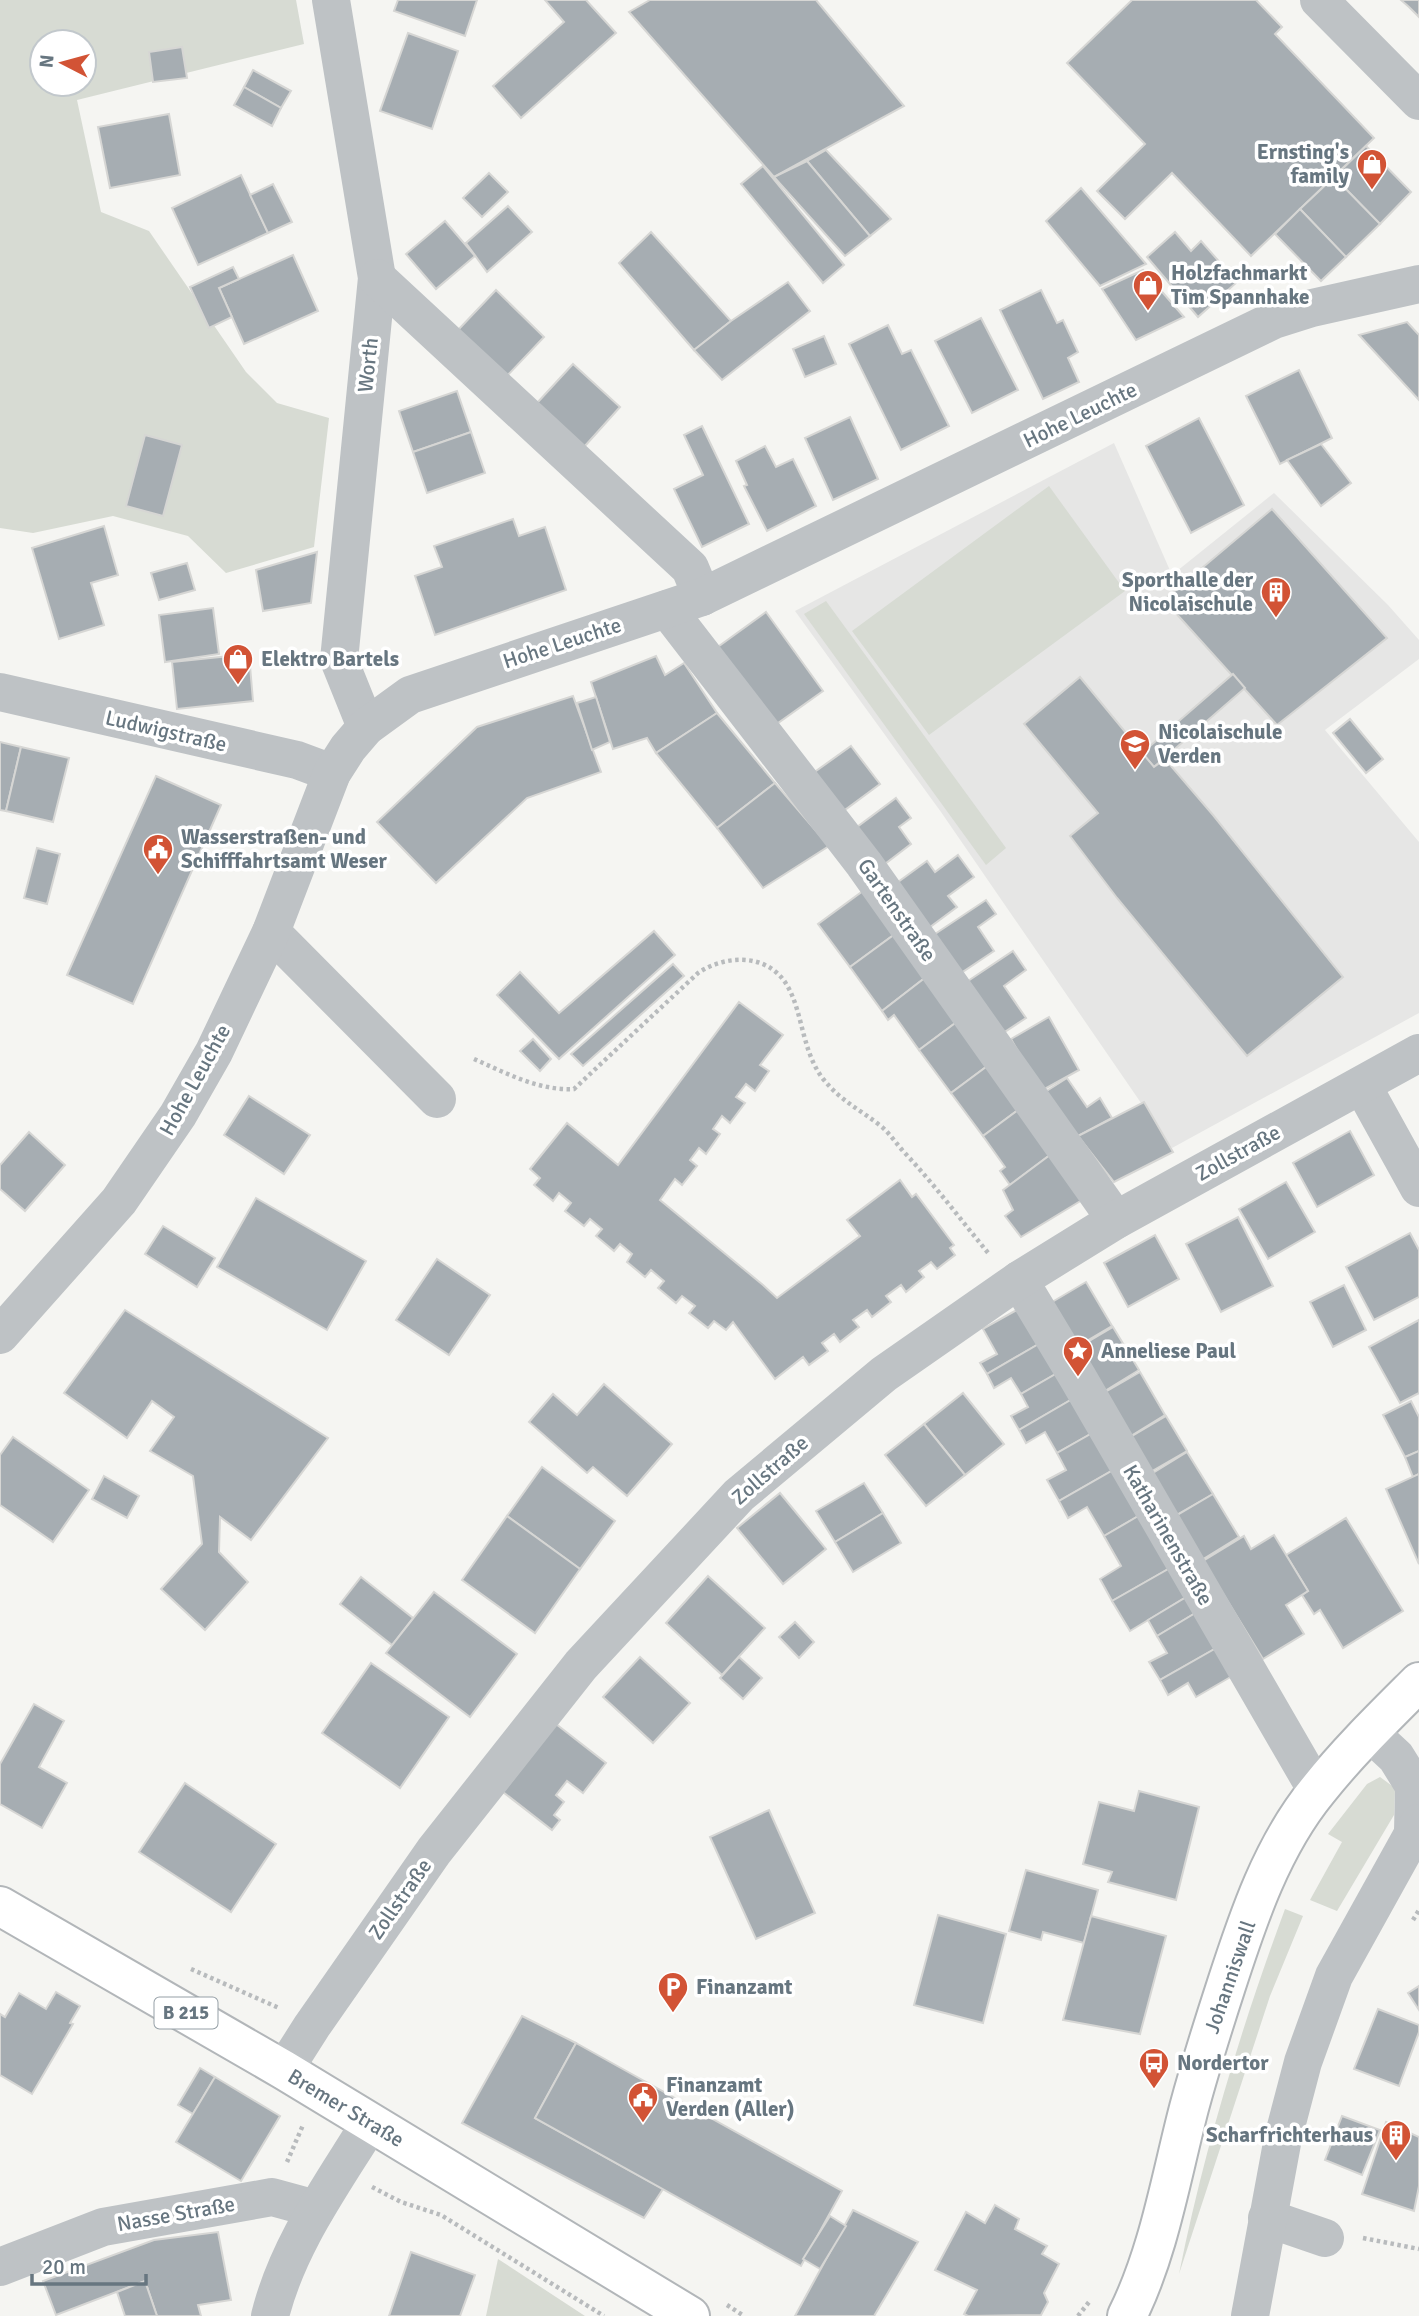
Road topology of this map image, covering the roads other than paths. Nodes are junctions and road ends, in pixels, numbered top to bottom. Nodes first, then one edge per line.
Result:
1 (331, 0) edge
2 (1319, 0) edge
3 (1419, 101) edge
4 (377, 278) junction
5 (1419, 284) edge
6 (685, 603) junction
7 (0, 692) edge
8 (366, 727) junction
9 (332, 773) junction
10 (271, 932) junction
11 (1419, 1053) edge
12 (1362, 1085) junction
13 (437, 1099) dead end
14 (1419, 1188) edge
15 (1116, 1220) junction
16 (1018, 1280) junction
17 (0, 1335) edge
18 (1419, 1682) edge
19 (1369, 1732) junction
20 (1317, 1791) junction
21 (1416, 1827) edge
22 (0, 1906) edge
23 (284, 2070) junction
24 (370, 2123) junction
25 (316, 2209) junction
26 (1267, 2218) junction
27 (1325, 2238) road end
28 (0, 2267) edge
29 (270, 2316) edge
30 (690, 2316) edge
31 (1127, 2316) edge
32 (1250, 2316) edge

1 - 4 street, Worth
2 - 3 street
4 - 6 street, Gartenstraße
4 - 8 street, Worth
5 - 6 street, Hohe Leuchte
6 - 8 street, Hohe Leuchte
6 - 15 street, Gartenstraße
7 - 9 street, Ludwigstraße
8 - 9 street, Hohe Leuchte
9 - 10 street, Hohe Leuchte
10 - 13 street
10 - 17 street, Hohe Leuchte
11 - 12 street, Zollstraße
12 - 14 street
12 - 15 street, Zollstraße
15 - 16 street, Zollstraße
16 - 20 street, Katharinenstraße
16 - 23 street, Zollstraße
18 - 19 main road, Johanniswall
19 - 20 main road, Johanniswall
19 - 21 street
20 - 31 main road, Johanniswall
21 - 26 street
22 - 23 main road, Bremer Straße / B 215
23 - 24 main road, Bremer Straße / B 215
24 - 25 street
24 - 30 main road, Bremer Straße / B 215
25 - 28 street, Nasse Straße
25 - 29 street
26 - 27 street
26 - 32 street

